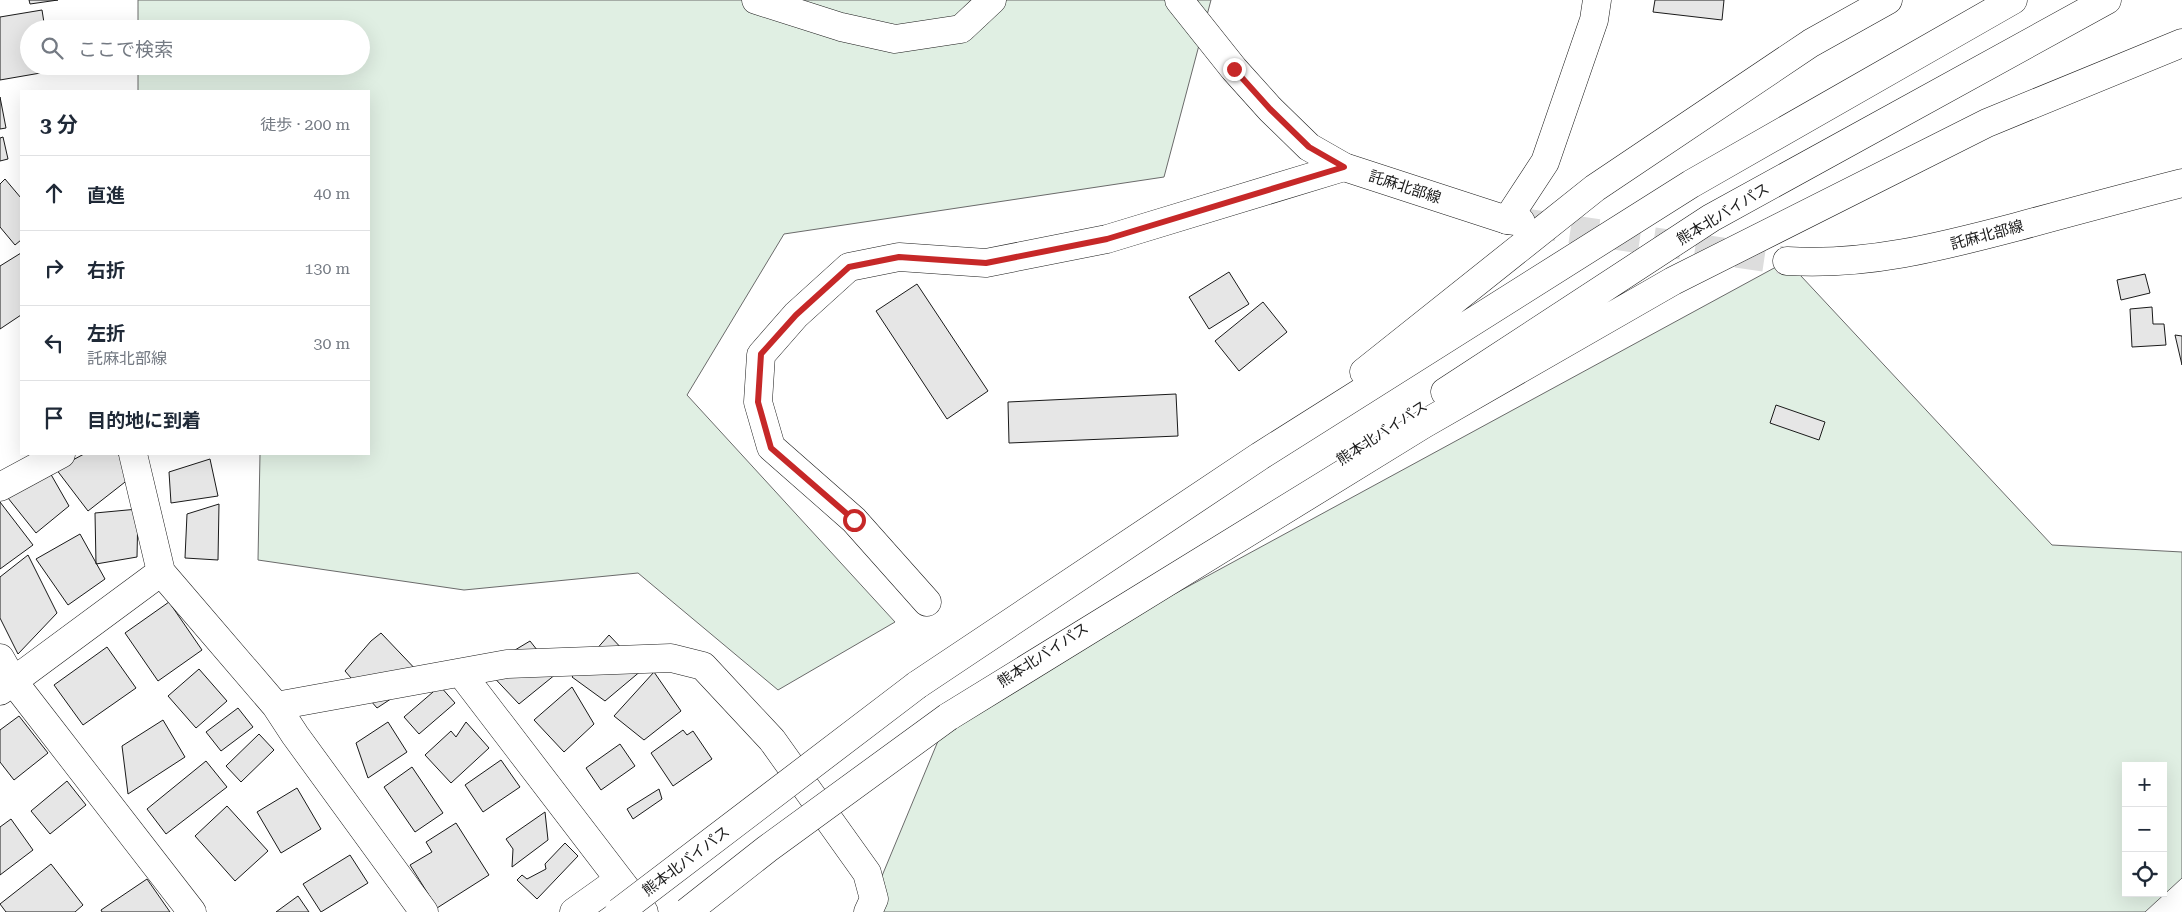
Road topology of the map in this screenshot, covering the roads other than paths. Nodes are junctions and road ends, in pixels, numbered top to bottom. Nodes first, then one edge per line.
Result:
1 (756, 0) edge
2 (992, 0) edge
3 (1179, 0) edge
4 (1597, 0) edge
5 (1888, 0) edge
6 (2013, 0) edge
7 (2107, 0) edge
8 (2182, 43) edge
9 (1344, 167) junction
10 (2182, 182) edge
11 (1787, 261) tunnel mouth
12 (59, 455) edge
13 (133, 455) edge
14 (1260, 456) junction
15 (0, 487) edge
16 (161, 572) junction
17 (927, 602) dead end
18 (461, 673) junction
19 (4, 676) edge
20 (276, 706) junction
21 (948, 717) junction
22 (619, 880) junction
23 (192, 912) edge
24 (424, 912) edge
25 (574, 912) edge
26 (619, 912) edge
27 (644, 912) edge
28 (686, 912) edge
29 (868, 912) edge

1 - 2 main road
3 - 9 main road, 託麻北部線
4 - 9 main road, 託麻北部線
5 - 14 main road
6 - 14 main road, 熊本北バイパス
7 - 21 main road, 熊本北バイパス
8 - 21 main road
9 - 17 main road
10 - 11 main road, 託麻北部線
12 - 15 main road
13 - 16 main road
14 - 26 main road, 熊本北バイパス, bridge
16 - 19 main road
16 - 20 main road
18 - 20 main road
18 - 22 main road
18 - 29 main road
19 - 23 main road
20 - 24 main road
21 - 28 main road, 熊本北バイパス, bridge
22 - 25 main road
22 - 27 main road

